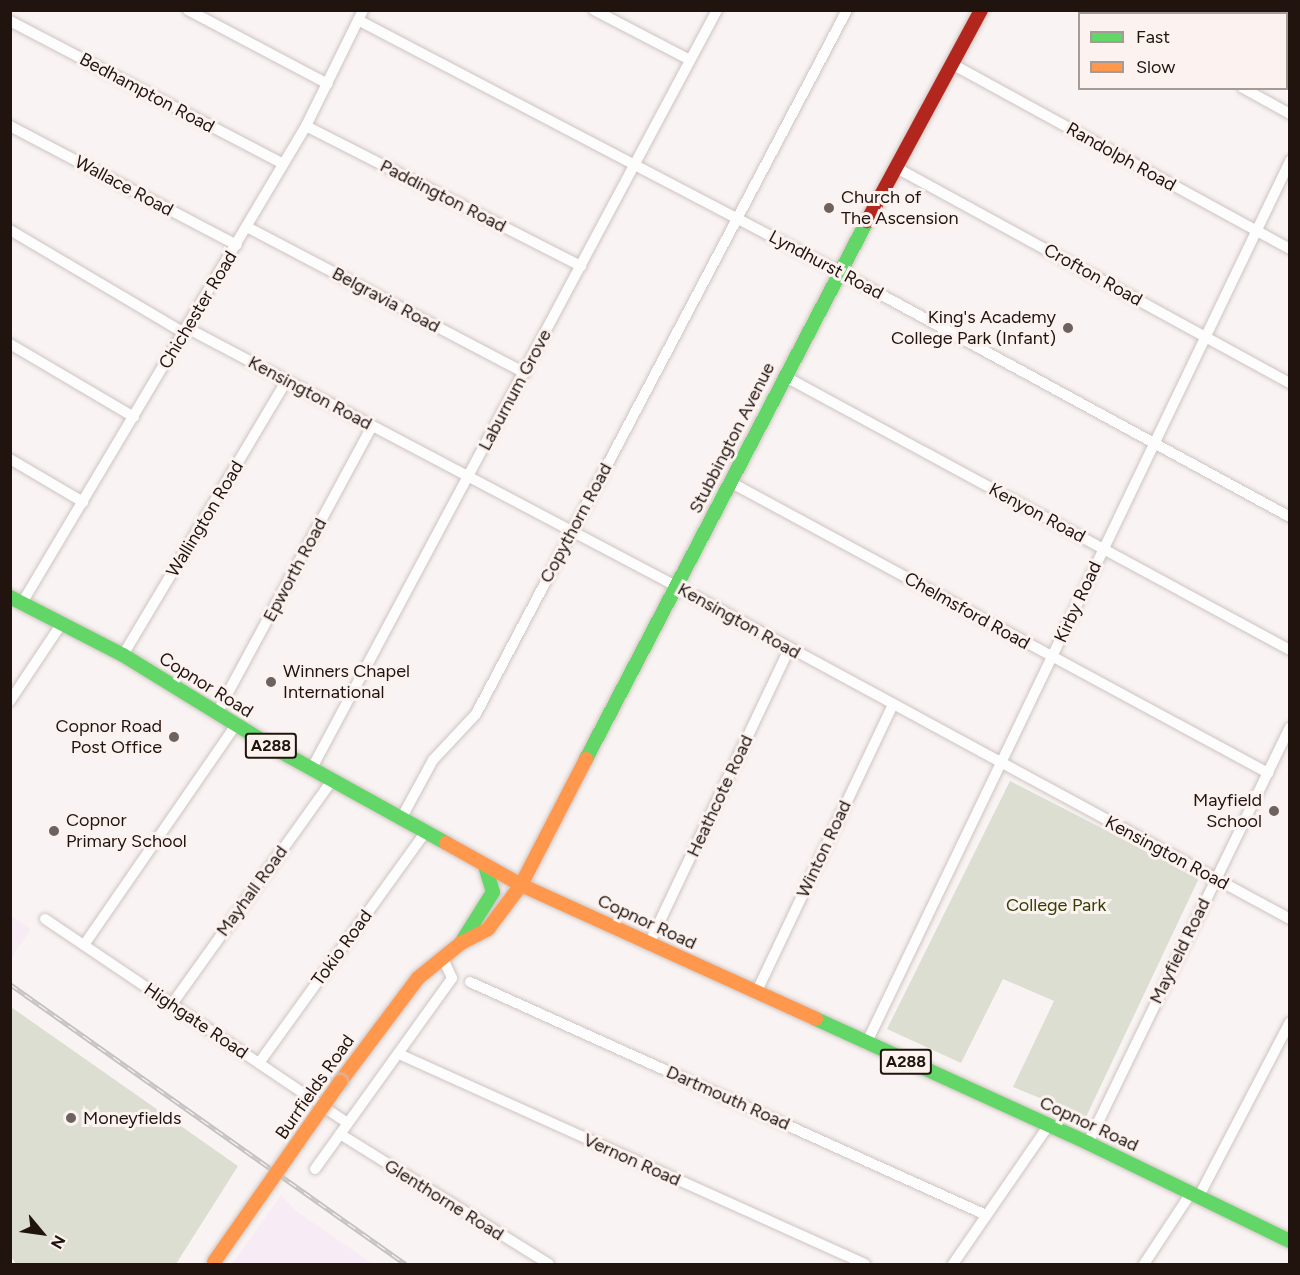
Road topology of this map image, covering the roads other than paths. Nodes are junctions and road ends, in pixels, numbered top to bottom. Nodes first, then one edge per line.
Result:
1 (188, 10) edge
2 (594, 10) edge
3 (717, 10) edge
4 (847, 10) edge
5 (981, 10) edge
6 (361, 15) edge
7 (10, 21) edge
8 (690, 60) junction
9 (952, 64) junction
10 (328, 84) junction
11 (1247, 90) edge
12 (1290, 114) edge
13 (10, 126) edge
14 (306, 126) junction
15 (1290, 161) edge
16 (284, 164) junction
17 (636, 164) junction
18 (895, 167) junction
19 (737, 218) junction
20 (247, 227) junction
21 (10, 230) edge
22 (1256, 231) junction
23 (237, 245) junction
24 (1290, 249) edge
25 (581, 266) junction
26 (838, 272) junction
27 (185, 330) junction
28 (1205, 336) junction
29 (10, 344) edge
30 (525, 373) junction
31 (784, 376) junction
32 (286, 382) junction
33 (1290, 383) edge
34 (134, 417) junction
35 (372, 426) junction
36 (1154, 443) junction
37 (10, 459) edge
38 (469, 476) junction
39 (730, 482) junction
40 (83, 502) junction
41 (1290, 517) edge
42 (572, 530) junction
43 (1103, 549) junction
44 (676, 586) junction
45 (16, 600) edge
46 (62, 623) junction
47 (789, 649) junction
48 (1290, 650) edge
49 (123, 655) junction
50 (1052, 658) junction
51 (10, 701) edge
52 (893, 705) junction
53 (217, 713) junction
54 (236, 725) junction
55 (1290, 727) edge
56 (1000, 764) junction
57 (312, 768) junction
58 (1268, 773) junction
59 (333, 779) junction
60 (402, 817) junction
61 (425, 833) junction
62 (485, 866) junction
63 (1216, 879) junction
64 (521, 885) junction
65 (45, 918) dead end
66 (1290, 919) edge
67 (650, 942) junction
68 (461, 943) junction
69 (84, 945) junction
70 (442, 957) junction
71 (470, 982) dead end
72 (756, 993) junction
73 (172, 1004) junction
74 (1290, 1022) edge
75 (866, 1044) junction
76 (399, 1054) junction
77 (259, 1063) junction
78 (348, 1124) junction
79 (1049, 1125) junction
80 (340, 1134) junction
81 (1089, 1143) junction
82 (315, 1169) dead end
83 (1195, 1194) junction
84 (986, 1215) junction
85 (1290, 1241) edge
86 (213, 1263) edge
87 (549, 1264) edge
88 (865, 1264) edge
89 (953, 1264) edge
90 (1144, 1264) edge

1 - 10 street
2 - 8 street
3 - 8 street, Laburnum Grove
4 - 19 street, Copythorn Road
5 - 9 street, Stubbington Avenue
6 - 10 street, Chichester Road
6 - 17 street, Lyndhurst Road
7 - 16 street, Bedhampton Road
8 - 17 street, Laburnum Grove
9 - 18 street, Stubbington Avenue
9 - 22 street, Randolph Road
10 - 14 street, Chichester Road
11 - 12 street
13 - 23 street, Wallace Road
14 - 16 street, Chichester Road
14 - 25 street, Paddington Road
15 - 22 street, Kirby Road
16 - 20 street, Chichester Road
17 - 19 street, Lyndhurst Road
17 - 25 street, Laburnum Grove
18 - 26 street, Stubbington Avenue
18 - 28 street, Crofton Road
19 - 26 street, Lyndhurst Road
19 - 42 street, Copythorn Road
20 - 23 street, Chichester Road
20 - 30 street, Belgravia Road
21 - 27 street, Kensington Road
22 - 24 street, Randolph Road
22 - 28 street, Kirby Road
23 - 27 street, Chichester Road
25 - 30 street, Laburnum Grove
26 - 31 street, Stubbington Avenue
26 - 36 street, Lyndhurst Road
27 - 32 street, Kensington Road
27 - 34 street, Chichester Road
28 - 33 street, Crofton Road
28 - 36 street, Kirby Road
29 - 34 street
30 - 38 street, Laburnum Grove
31 - 39 street, Stubbington Avenue
31 - 43 street, Kenyon Road
32 - 35 street, Kensington Road
32 - 49 street, Wallington Road
34 - 40 street, Chichester Road
35 - 38 street, Kensington Road
35 - 53 street, Epworth Road
36 - 41 street, Lyndhurst Road
36 - 43 street, Kirby Road
37 - 40 street
38 - 42 street, Kensington Road
38 - 57 street, Laburnum Grove
39 - 44 street, Stubbington Avenue
39 - 50 street, Chelmsford Road
40 - 45 street, Chichester Road
42 - 44 street, Kensington Road
42 - 60 street, Copythorn Road
43 - 48 street, Kenyon Road
43 - 50 street, Kirby Road
44 - 47 street, Kensington Road
44 - 64 street, Stubbington Avenue
45 - 46 street, Copnor Road / A288
46 - 49 street, Copnor Road / A288
46 - 51 street
47 - 52 street, Kensington Road
47 - 67 street, Heathcote Road
49 - 53 street, Copnor Road / A288
50 - 56 street, Kirby Road
50 - 58 street, Chelmsford Road
52 - 56 street, Kensington Road
52 - 72 street, Winton Road
53 - 54 street, Copnor Road / A288
54 - 57 street, Copnor Road / A288
54 - 69 street
55 - 58 street, Mayfield Road
56 - 63 street, Kensington Road
56 - 75 street, Kirby Road
57 - 59 street, Copnor Road / A288
58 - 63 street, Mayfield Road
59 - 60 street, Copnor Road / A288
59 - 73 street, Mayhall Road
60 - 61 street, Copnor Road / A288
61 - 62 street, Copnor Road / A288
61 - 77 street, Tokio Road
62 - 64 street, Copnor Road / A288
62 - 68 street, Burrfields Road
63 - 66 street, Kensington Road
63 - 81 street, Mayfield Road
64 - 67 street, Copnor Road / A288
64 - 68 street, Burrfields Road
65 - 69 street, Highgate Road
67 - 72 street, Copnor Road / A288
68 - 70 street, Burrfields Road
69 - 73 street, Highgate Road
70 - 76 street
70 - 86 street, Burrfields Road, bridge
71 - 84 street, Dartmouth Road
72 - 75 street, Copnor Road / A288
73 - 77 street, Highgate Road
74 - 83 street
75 - 79 street, Copnor Road / A288
76 - 78 street
76 - 88 street, Vernon Road
77 - 78 street, Highgate Road
78 - 80 street
79 - 81 street, Copnor Road / A288
79 - 84 street
80 - 82 street
80 - 87 street, Glenthorne Road
81 - 83 street, Copnor Road / A288
83 - 85 street, Copnor Road / A288
83 - 90 street
84 - 89 street

